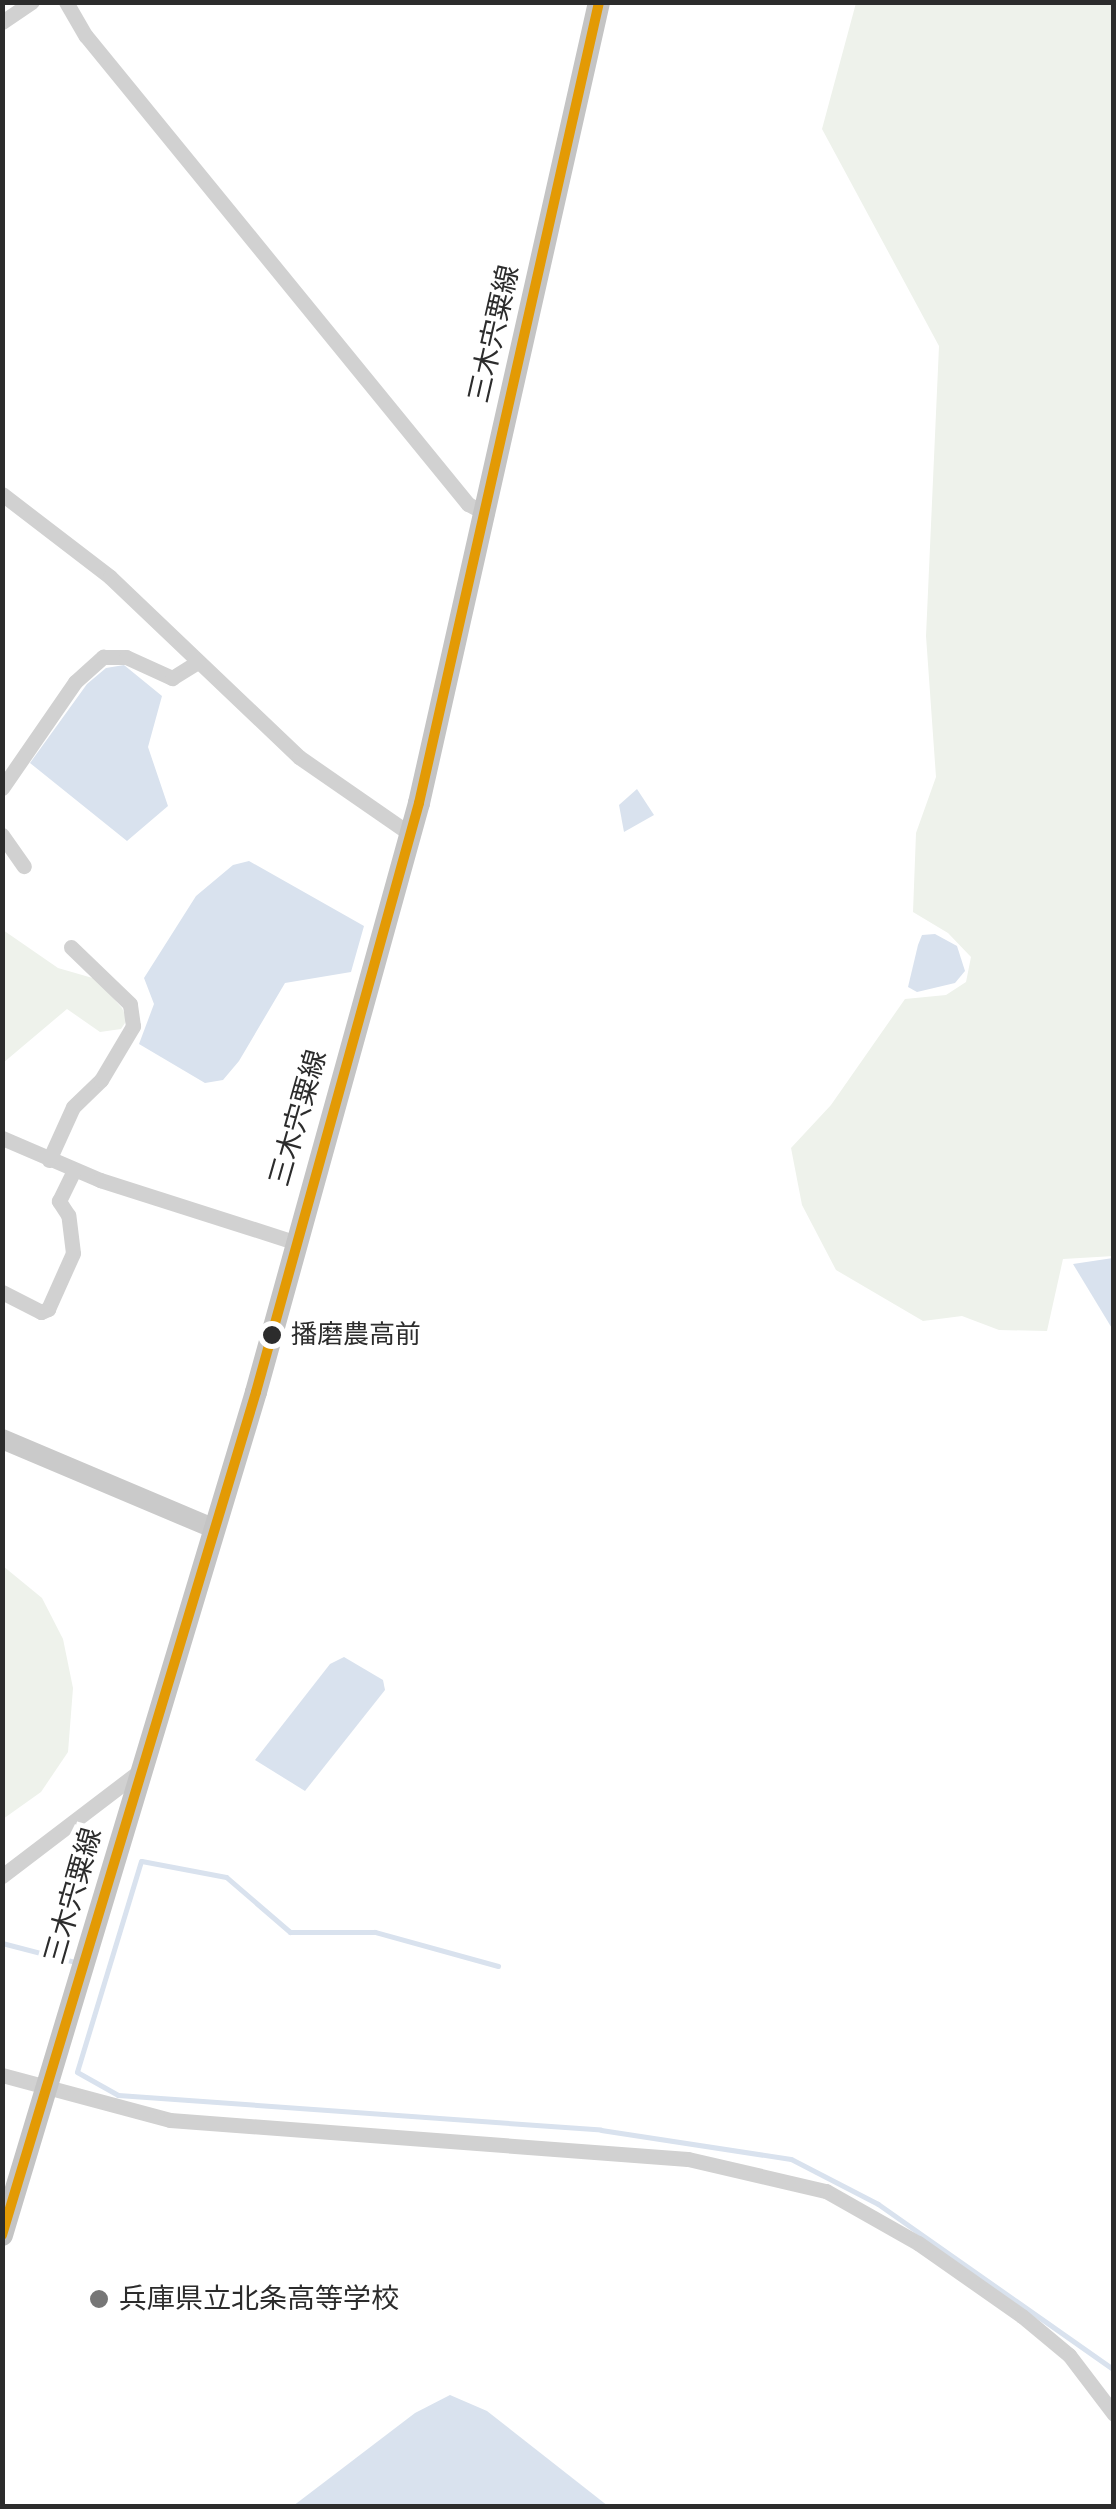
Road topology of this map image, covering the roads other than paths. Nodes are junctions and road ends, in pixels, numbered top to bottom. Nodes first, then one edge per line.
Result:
1 (32, 2) edge
2 (66, 2) edge
3 (599, 2) edge
4 (2, 22) edge
5 (2, 494) edge
6 (487, 514) junction
7 (198, 662) junction
8 (4, 784) edge
9 (410, 834) junction
10 (2, 835) edge
11 (24, 866) dead end
12 (71, 948) dead end
13 (2, 1138) edge
14 (48, 1160) junction
15 (74, 1170) junction
16 (294, 1242) junction
17 (2, 1292) edge
18 (2, 1439) edge
19 (215, 1529) junction
20 (141, 1770) junction
21 (3, 1873) edge
22 (2, 2075) edge
23 (50, 2089) junction
24 (2, 2236) edge
25 (1114, 2414) edge

1 - 4 street
2 - 6 street
3 - 6 main road, 三木宍粟線
5 - 7 street
6 - 9 main road, 三木宍粟線
7 - 8 street
7 - 9 street
9 - 16 main road, 三木宍粟線
10 - 11 street
12 - 14 street
13 - 14 street
14 - 15 street
15 - 16 street
15 - 17 street
16 - 19 main road, 三木宍粟線
18 - 19 street
19 - 20 main road, 三木宍粟線
20 - 21 street
20 - 23 main road, 三木宍粟線
22 - 23 street
23 - 24 main road, 三木宍粟線
23 - 25 street

